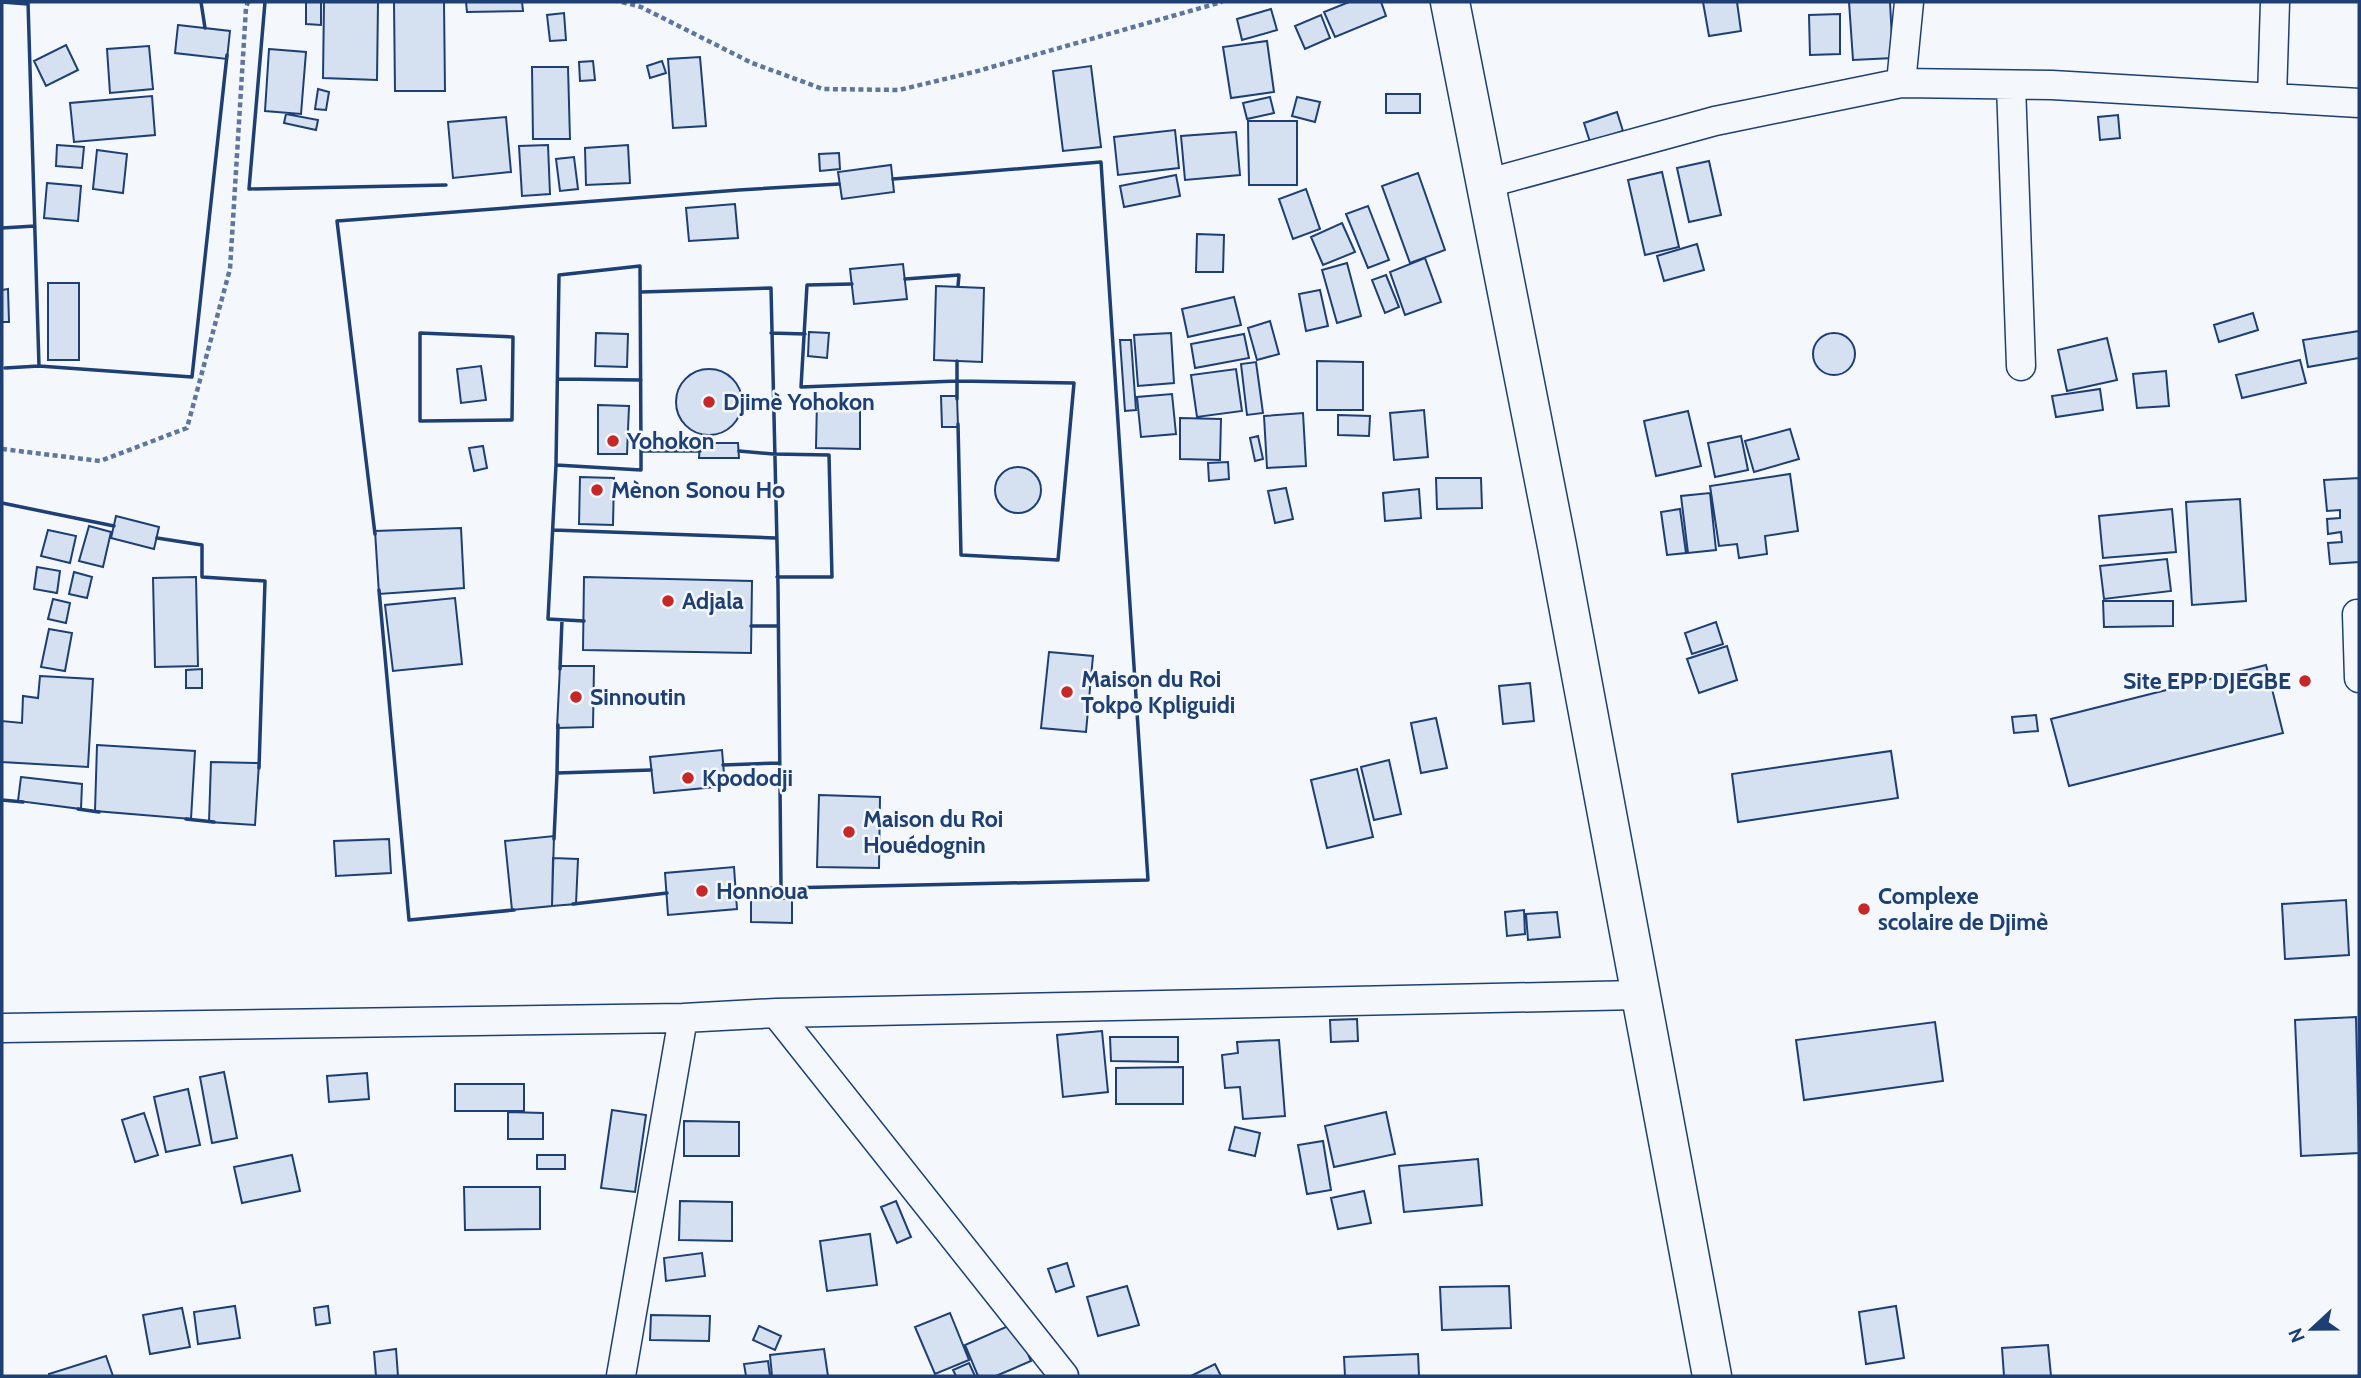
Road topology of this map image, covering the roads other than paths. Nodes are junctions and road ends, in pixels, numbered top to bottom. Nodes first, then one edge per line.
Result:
1 (1450, 2) edge
2 (1909, 2) edge
3 (2275, 2) edge
4 (1902, 83) junction
5 (2011, 85) junction
6 (2272, 98) junction
7 (2359, 103) edge
8 (1485, 184) junction
9 (2021, 366) dead end
10 (2357, 614) dead end
11 (2359, 678) edge
12 (1639, 995) junction
13 (776, 1013) junction
14 (683, 1018) junction
15 (2, 1028) edge
16 (621, 1376) edge
17 (1065, 1376) edge
18 (1712, 1376) edge

1 - 8 street
2 - 4 street
3 - 6 street
4 - 5 street
4 - 8 street
5 - 6 street
5 - 9 street
6 - 7 street
8 - 12 street
10 - 11 street
12 - 13 street
12 - 18 street
13 - 14 street
13 - 17 street
14 - 15 street
14 - 16 street

